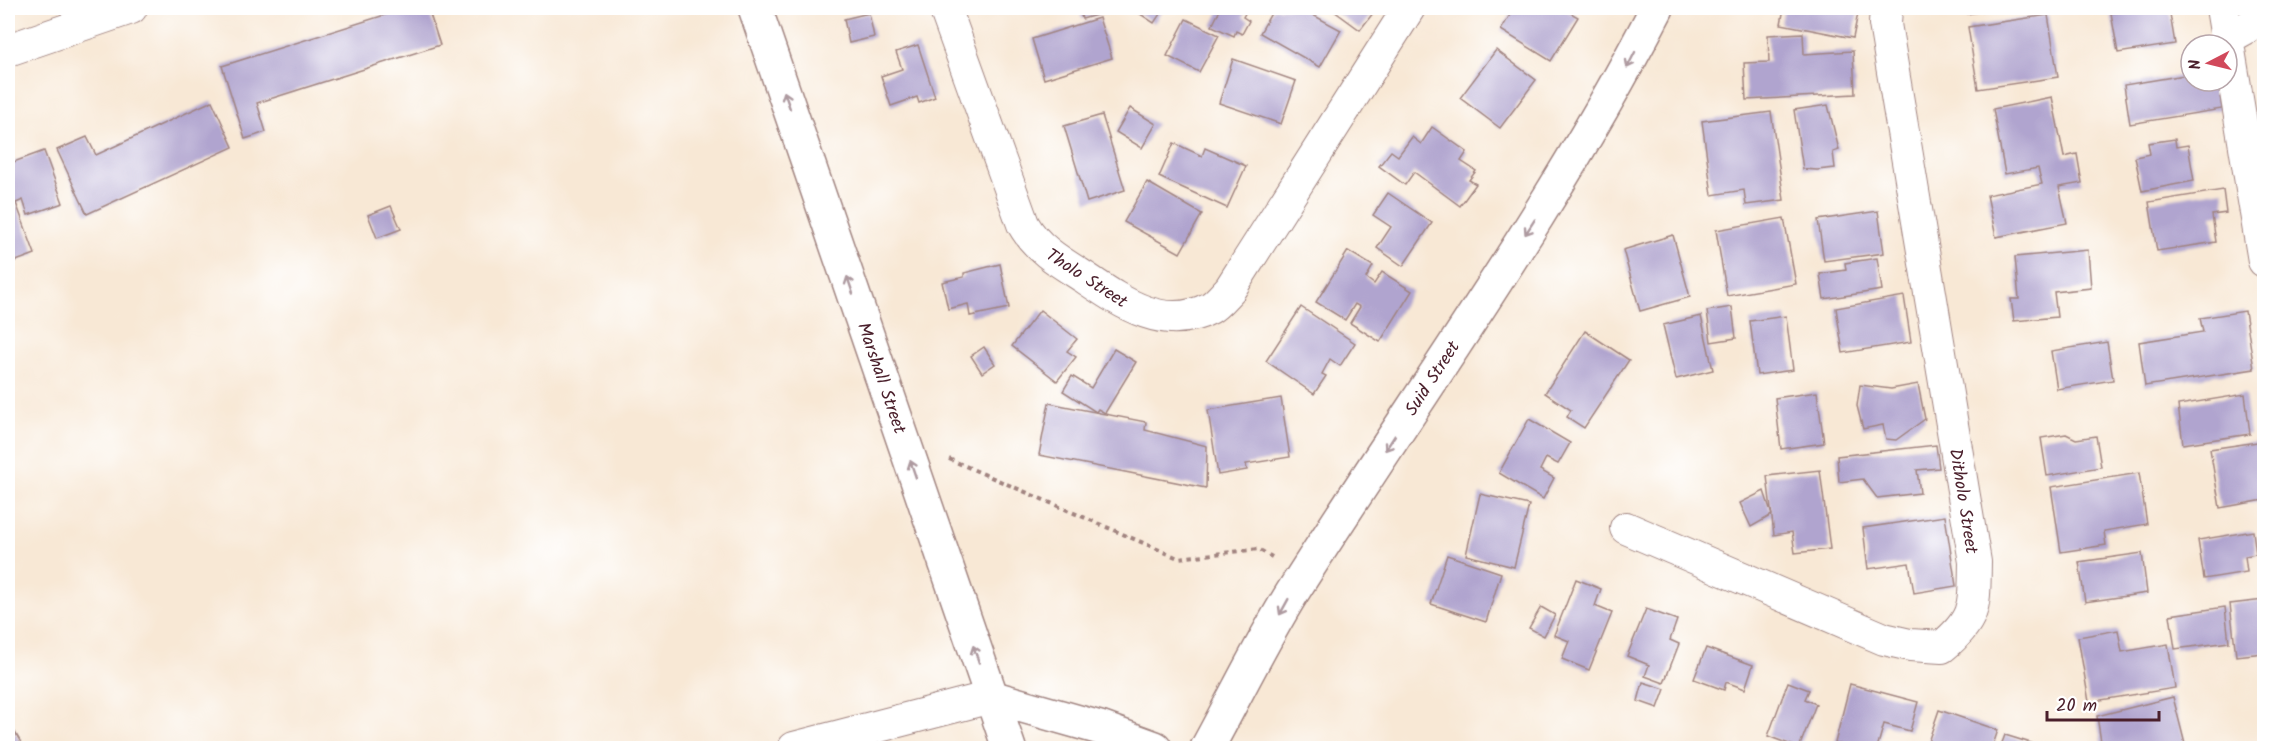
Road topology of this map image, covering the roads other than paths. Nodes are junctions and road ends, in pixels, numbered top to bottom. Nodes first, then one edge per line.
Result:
1 (131, 8) edge
2 (755, 8) edge
3 (945, 8) edge
4 (1409, 8) edge
5 (1657, 8) edge
6 (1886, 8) edge
7 (2222, 8) edge
8 (2265, 18) edge
9 (2225, 33) edge
10 (2237, 33) edge
11 (8, 50) edge
12 (2235, 93) edge
13 (2265, 261) edge
14 (1626, 528) dead end
15 (992, 697) junction
16 (794, 748) edge
17 (1009, 748) edge
18 (1155, 748) edge
19 (1207, 748) edge

1 - 11 street
15 -> 2 street, Marshall Street
3 - 4 street, Tholo Street
5 -> 19 street, Suid Street
6 - 14 street, Ditholo Street
7 - 9 street
8 - 10 street
12 - 13 street
15 - 16 street
15 - 17 street, Marshall Street
15 - 18 street

